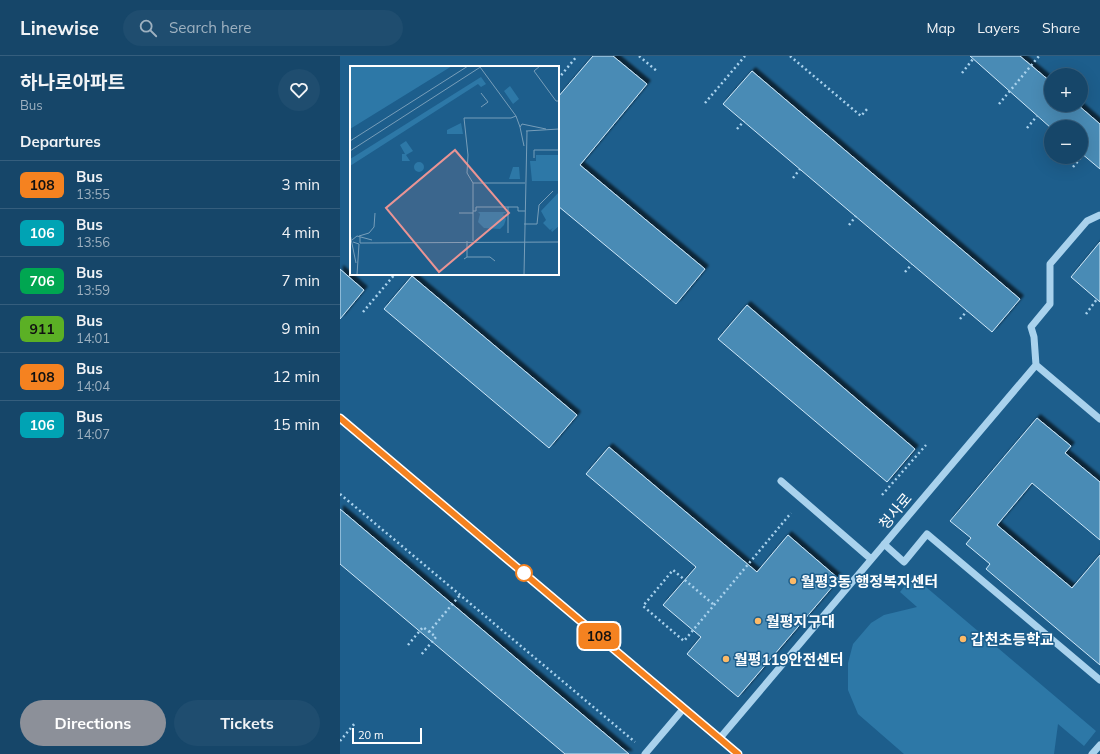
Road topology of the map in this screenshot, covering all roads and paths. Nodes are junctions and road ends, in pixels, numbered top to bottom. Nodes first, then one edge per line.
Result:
1 (577, 56) edge
2 (639, 56) edge
3 (745, 56) edge
4 (790, 56) edge
5 (1039, 56) edge
6 (973, 59) dead end
7 (658, 72) dead end
8 (962, 73) dead end
9 (559, 78) edge
10 (706, 103) dead end
11 (999, 104) dead end
12 (868, 108) dead end
13 (1037, 116) dead end
14 (744, 121) dead end
15 (1027, 128) dead end
16 (737, 129) dead end
17 (1076, 164) edge
18 (1074, 167) dead end
19 (800, 169) dead end
20 (793, 178) dead end
21 (1100, 215) edge
22 (856, 216) dead end
23 (849, 225) dead end
24 (912, 264) dead end
25 (905, 272) dead end
26 (394, 275) edge
27 (1097, 299) dead end
28 (967, 311) dead end
29 (363, 312) dead end
30 (1086, 314) dead end
31 (960, 319) dead end
32 (1036, 365) junction
33 (340, 418) edge
34 (1100, 419) edge
35 (926, 445) dead end
36 (781, 481) dead end
37 (340, 494) edge
38 (882, 495) dead end
39 (791, 513) dead end
40 (884, 544) junction
41 (871, 559) junction
42 (460, 595) junction
43 (713, 604) junction
44 (429, 632) junction
45 (408, 644) dead end
46 (421, 655) dead end
47 (1100, 680) edge
48 (684, 708) junction
49 (355, 723) dead end
50 (720, 738) junction
51 (340, 741) edge
52 (638, 744) dead end
53 (1100, 745) edge
54 (645, 754) edge
55 (738, 754) edge
56 (1092, 754) edge

1 - 9 path
2 - 7 path
3 - 10 path
4 - 12 path
5 - 11 path
6 - 8 path
13 - 15 path
14 - 16 path
17 - 18 path
19 - 20 path
21 - 32 street
22 - 23 path
24 - 25 path
26 - 29 path
27 - 30 path
28 - 31 path
32 - 34 street
32 - 40 street, 청사로
33 - 48 street
35 - 38 path
36 - 41 street
37 - 42 path
39 - 43 path
40 - 41 street, 청사로
40 - 47 street
41 - 50 street, 청사로
42 - 44 path
42 - 52 path
43 - 43 path
44 - 45 path
44 - 46 path
48 - 50 street
48 - 54 street
49 - 51 path
50 - 55 street
53 - 56 street

